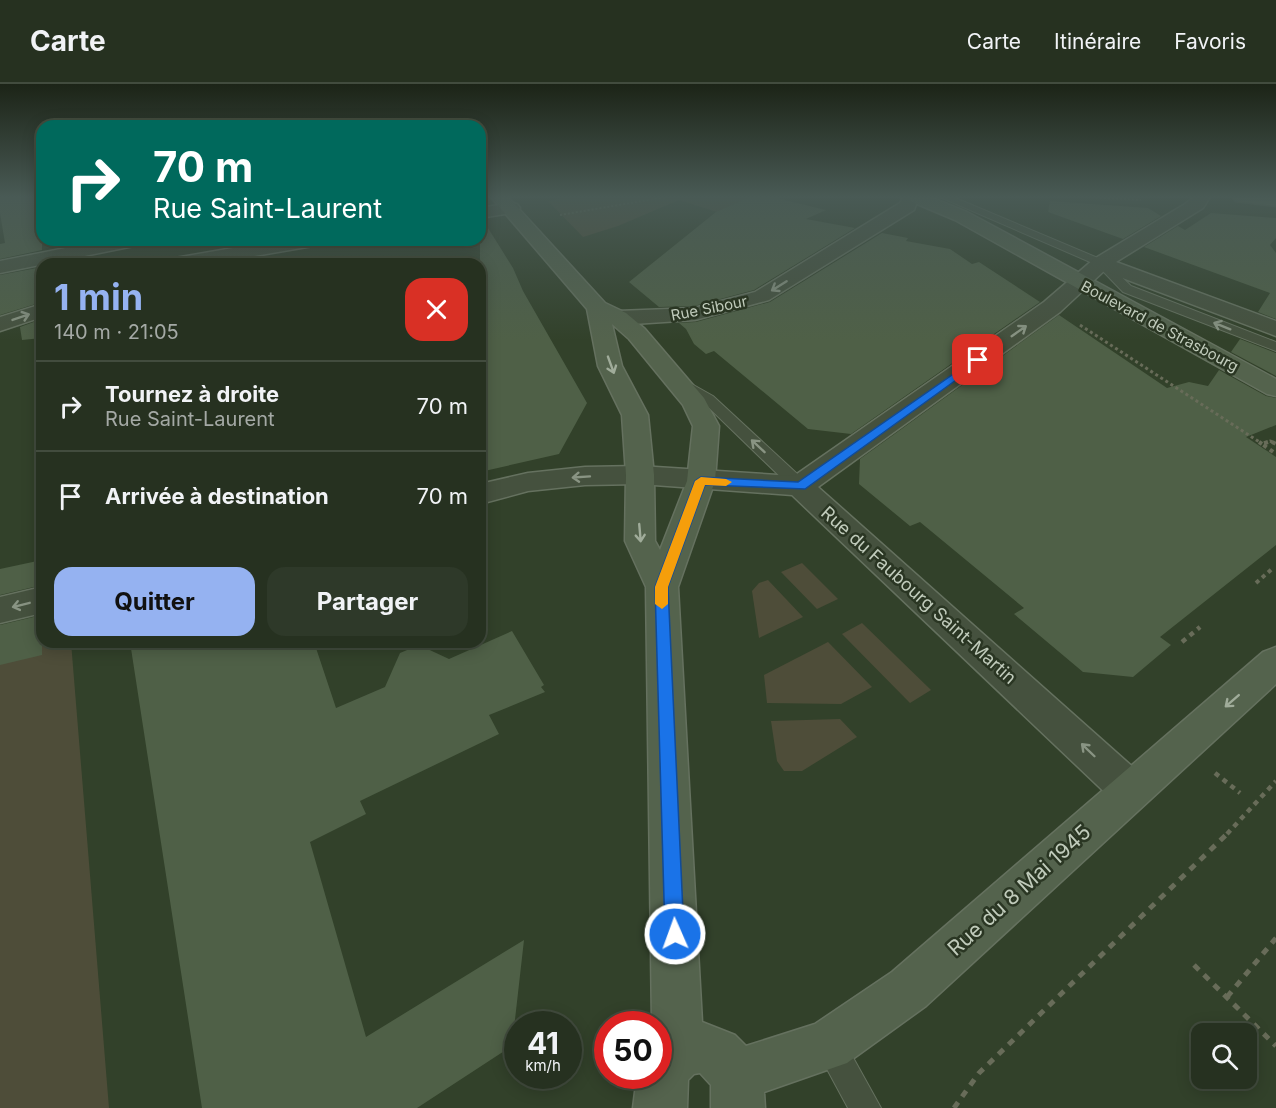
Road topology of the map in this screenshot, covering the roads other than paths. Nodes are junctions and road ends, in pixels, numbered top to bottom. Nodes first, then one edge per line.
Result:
1 (544, 245) edge
2 (845, 245) edge
3 (1012, 245) edge
4 (1060, 245) edge
5 (1130, 245) edge
6 (104, 246) edge
7 (278, 246) edge
8 (45, 258) edge
9 (210, 258) edge
10 (36, 260) edge
11 (1101, 262) junction
12 (0, 267) edge
13 (1079, 282) junction
14 (36, 312) edge
15 (608, 313) junction
16 (0, 324) edge
17 (1276, 329) edge
18 (1276, 347) edge
19 (678, 380) junction
20 (1276, 389) edge
21 (640, 475) junction
22 (701, 481) junction
23 (800, 486) junction
24 (486, 492) edge
25 (662, 587) junction
26 (36, 601) edge
27 (0, 610) edge
28 (1276, 662) edge
29 (1130, 790) junction
30 (829, 1045) junction
31 (678, 1052) junction
32 (736, 1092) edge
33 (660, 1108) edge
34 (865, 1108) edge

1 - 15 main road, Rue du Faubourg Saint-Martin
2 -> 15 street, Rue Sibour
3 - 13 main road, Boulevard de Strasbourg
4 - 11 lane, Boulevard de Strasbourg
5 - 11 street
6 - 8 street
7 - 9 street
10 - 12 street
11 - 13 street
11 - 17 street, Boulevard de Strasbourg
18 -> 11 lane, Boulevard de Strasbourg
13 - 20 main road, Boulevard de Strasbourg
23 -> 13 street
16 -> 14 street
15 - 19 main road, Rue du Faubourg Saint-Martin
15 -> 21 main road, Rue du Faubourg Saint-Martin
19 - 22 main road, Rue du Faubourg Saint-Martin
23 -> 19 lane, Rue du Faubourg Saint-Martin
21 - 22 street
21 -> 24 street
21 -> 25 main road, Rue du Faubourg Saint-Martin
22 - 23 street
22 - 25 main road, Rue du Faubourg Saint-Martin
29 -> 23 street, Rue du Faubourg Saint-Martin
25 - 31 main road, Rue du Faubourg Saint-Martin
26 -> 27 street
28 -> 29 main road, Rue du 8 Mai 1945
29 - 30 main road, Rue du 8 Mai 1945
30 - 32 main road, Rue du 8 Mai 1945
30 - 34 lane
31 - 32 main road
31 - 33 main road

